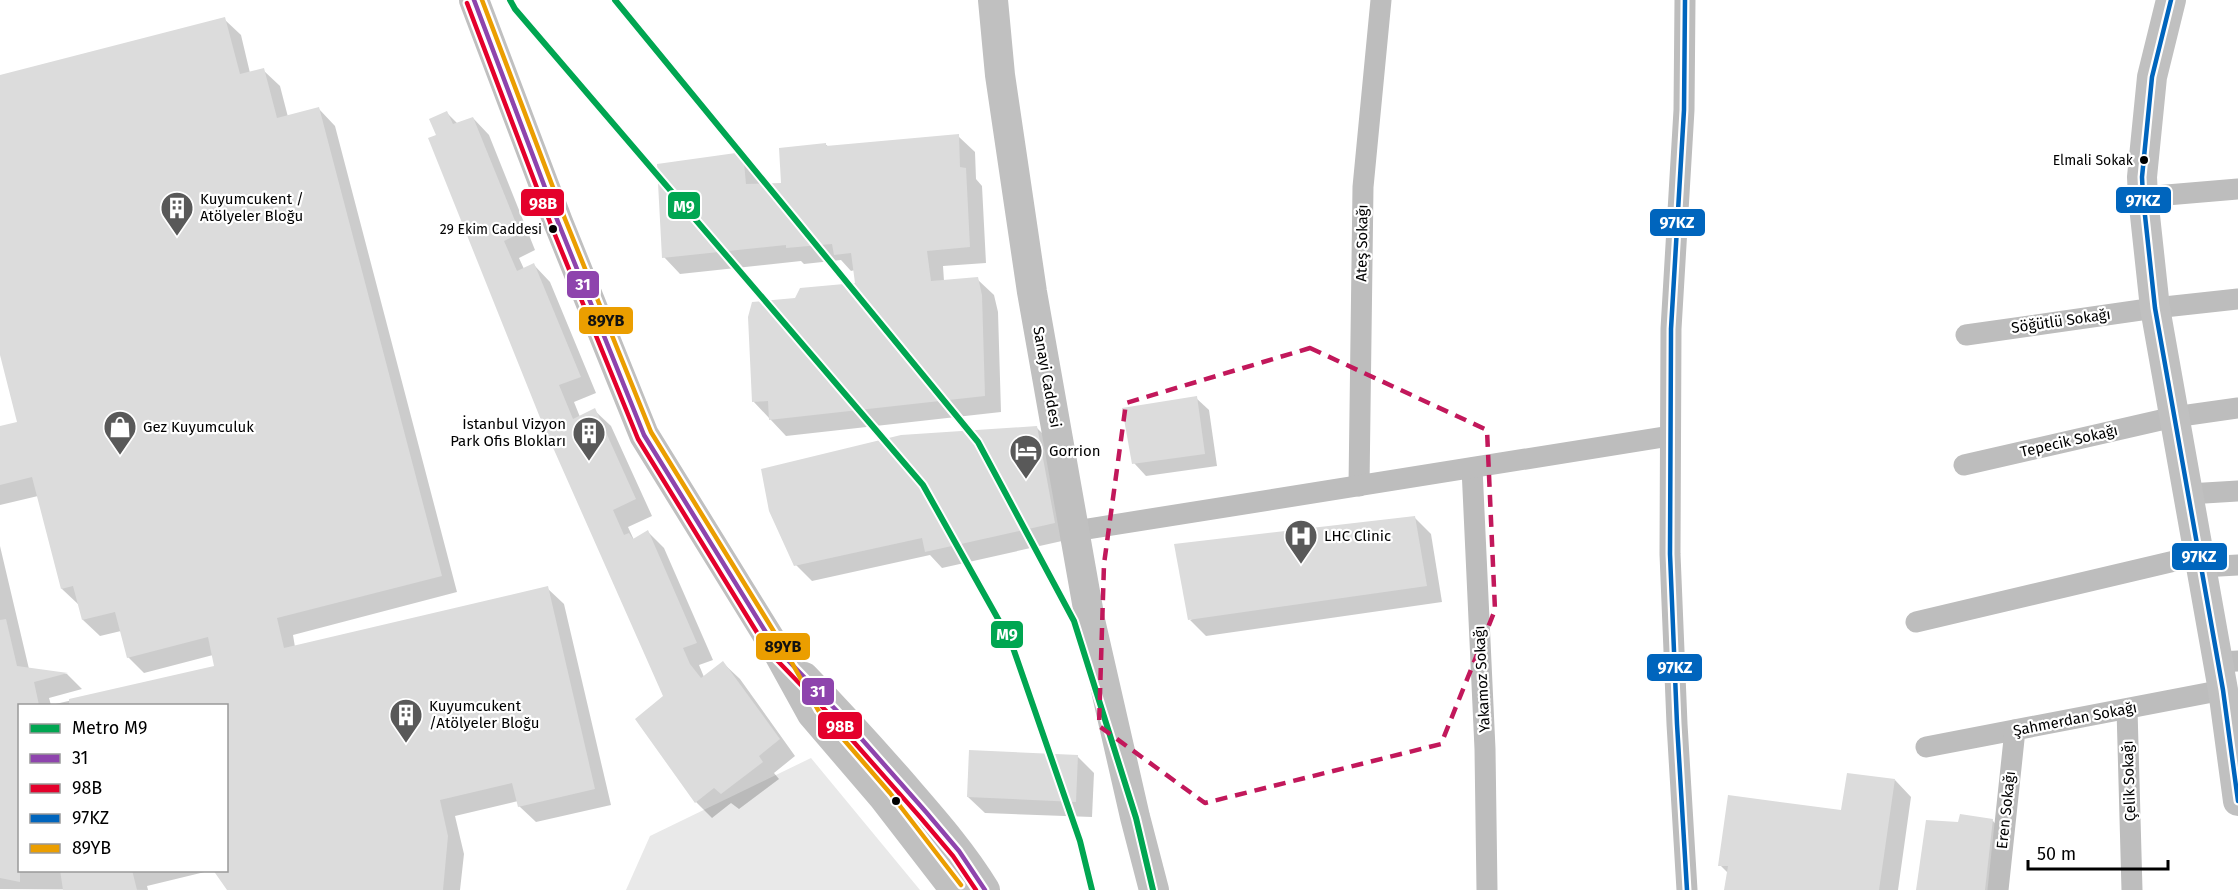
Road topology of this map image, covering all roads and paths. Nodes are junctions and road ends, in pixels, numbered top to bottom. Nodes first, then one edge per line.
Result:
1 (474, 0) edge
2 (993, 0) edge
3 (1381, 0) edge
4 (1686, 0) edge
5 (2171, 0) edge
6 (2238, 189) edge
7 (2143, 197) junction
8 (2238, 299) edge
9 (2155, 308) junction
10 (1966, 335) dead end
11 (2238, 408) edge
12 (2174, 417) junction
13 (1670, 436) junction
14 (1964, 465) dead end
15 (1472, 468) junction
16 (1359, 486) junction
17 (2238, 491) edge
18 (2188, 494) junction
19 (1075, 531) junction
20 (2201, 561) junction
21 (2238, 565) edge
22 (1916, 622) dead end
23 (775, 647) junction
24 (2227, 671) edge
25 (2127, 709) junction
26 (2015, 730) junction
27 (1926, 747) dead end
28 (2238, 801) edge
29 (955, 890) edge
30 (985, 890) edge
31 (1154, 890) edge
32 (1487, 890) edge
33 (1687, 890) edge
34 (1998, 890) edge
35 (2133, 890) edge

1 - 23 main road
2 - 19 main road, Sanayi Caddesi
3 - 16 street, Ateş Sokağı
4 - 13 street
5 - 7 main road
6 - 7 street
7 - 9 main road
8 - 9 street, Söğütlü Sokağı
9 - 10 street, Söğütlü Sokağı
9 - 12 main road
11 - 12 street, Tepecik Sokağı
12 - 14 street, Tepecik Sokağı
12 - 18 main road
13 - 15 street
13 - 33 street
15 - 16 street
15 - 32 street, Yakamoz Sokağı
16 - 19 street
17 - 18 street
18 - 20 main road
19 - 31 main road, Sanayi Caddesi
20 - 21 street
20 - 22 street
20 - 24 main road
23 - 29 main road
23 - 30 main road
24 - 25 street, Şahmerdan Sokağı
24 - 28 main road
25 - 26 street, Şahmerdan Sokağı
25 - 35 street, Çelik Sokağı
26 - 27 street, Şahmerdan Sokağı
26 - 34 street, Eren Sokağı

